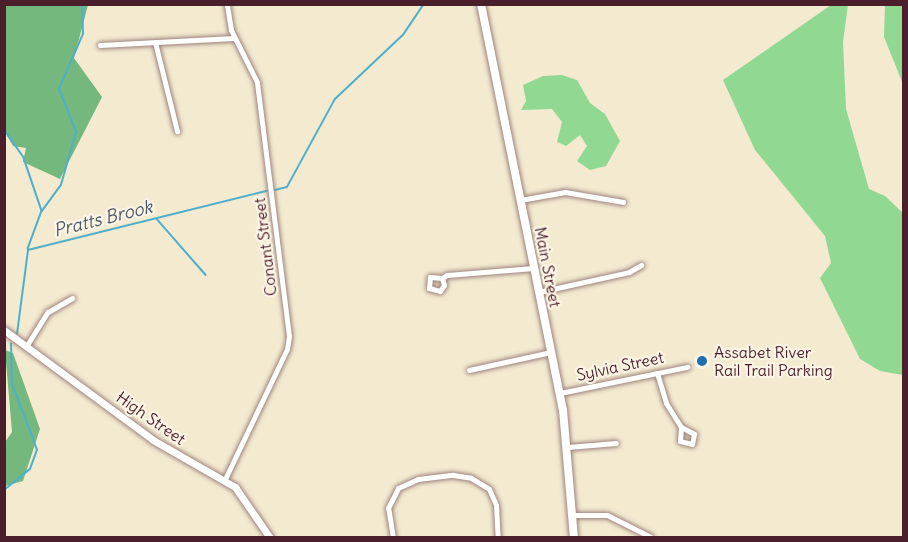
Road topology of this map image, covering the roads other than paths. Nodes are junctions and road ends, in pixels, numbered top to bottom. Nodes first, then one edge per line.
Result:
1 (227, 4) edge
2 (481, 4) edge
3 (234, 38) junction
4 (155, 42) junction
5 (100, 45) dead end
6 (177, 131) dead end
7 (520, 200) junction
8 (622, 202) dead end
9 (641, 265) dead end
10 (534, 268) junction
11 (442, 278) dead end
12 (539, 292) junction
13 (72, 298) dead end
14 (4, 330) edge
15 (27, 345) junction
16 (551, 352) junction
17 (687, 367) dead end
18 (469, 370) dead end
19 (657, 373) junction
20 (560, 393) junction
21 (681, 427) dead end
22 (616, 442) dead end
23 (568, 447) junction
24 (225, 479) junction
25 (572, 515) junction
26 (270, 537) edge
27 (393, 537) edge
28 (498, 537) edge
29 (574, 537) edge
30 (651, 537) edge

1 - 3 street, Conant Street
2 - 7 main road, Main Street
3 - 4 street
3 - 24 street, Conant Street
4 - 5 street
4 - 6 street
7 - 8 street
7 - 10 main road, Main Street
9 - 12 street
10 - 11 street
10 - 12 main road, Main Street
12 - 16 main road, Main Street
13 - 15 street
14 - 15 street, High Street
15 - 24 street, High Street
16 - 18 street
16 - 20 main road, Main Street
17 - 19 street, Sylvia Street
19 - 20 street, Sylvia Street
19 - 21 street
20 - 23 main road, Main Street
22 - 23 street
23 - 25 main road, Main Street
24 - 26 street, High Street
25 - 29 main road, Main Street
25 - 30 street
27 - 28 street

